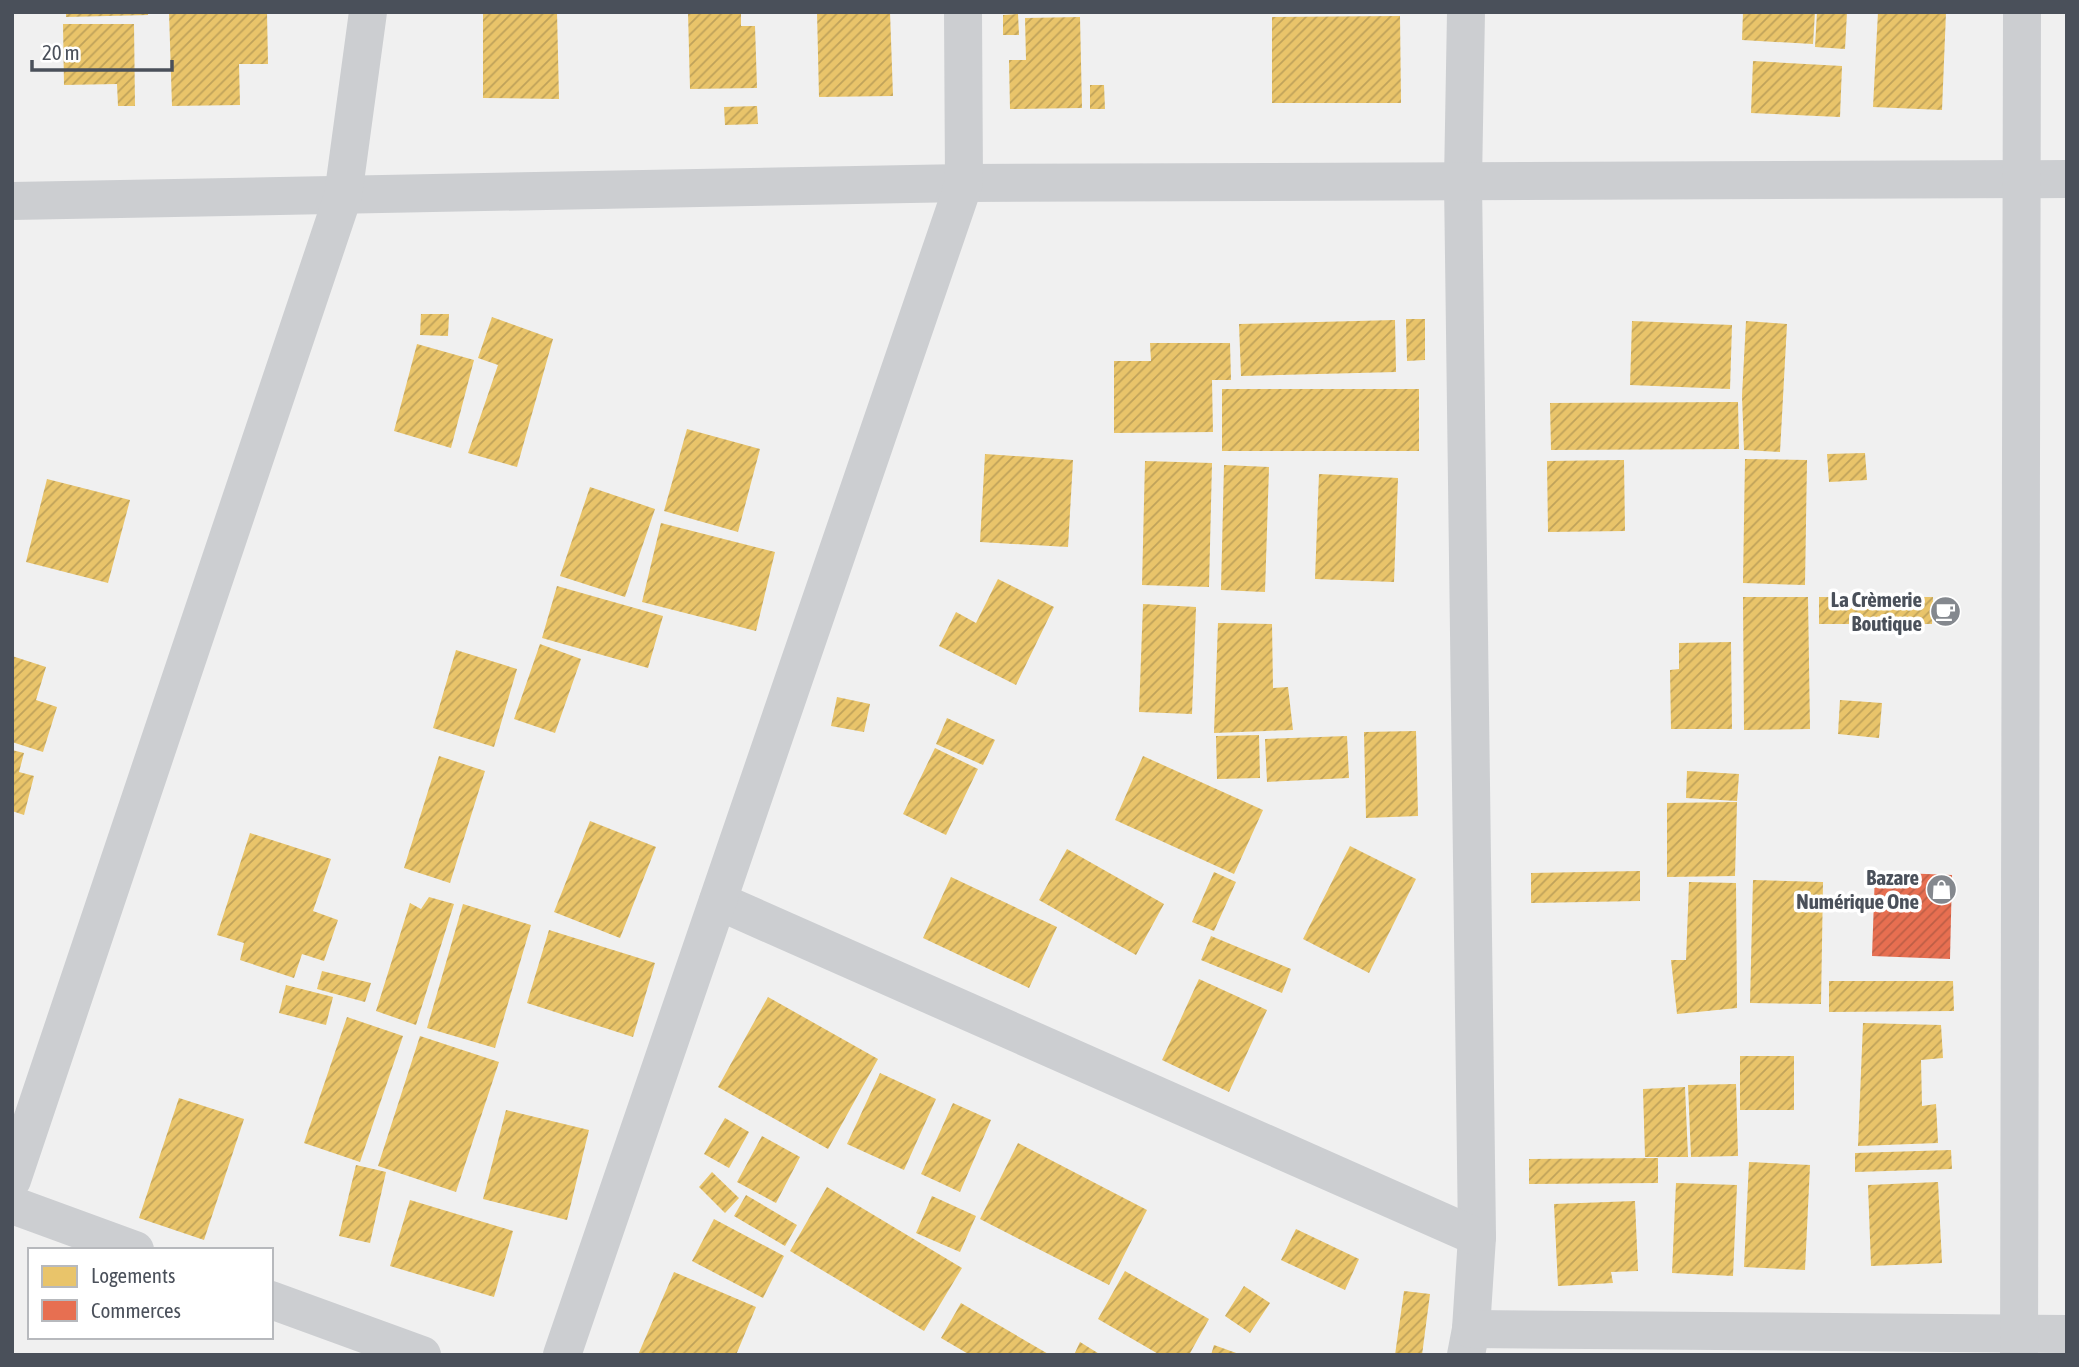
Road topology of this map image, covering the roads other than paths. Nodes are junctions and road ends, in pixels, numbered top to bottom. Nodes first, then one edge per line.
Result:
1 (368, 12) edge
2 (963, 12) edge
3 (1466, 12) edge
4 (2022, 12) edge
5 (2023, 179) junction
6 (2067, 179) edge
7 (1463, 181) junction
8 (964, 183) junction
9 (343, 196) junction
10 (12, 201) edge
11 (718, 901) junction
12 (12, 1180) edge
13 (12, 1205) edge
14 (1477, 1237) junction
15 (130, 1248) edge
16 (273, 1301) edge
17 (2067, 1334) edge
18 (1468, 1342) edge
19 (2019, 1344) edge
20 (422, 1355) edge
21 (562, 1355) edge

1 - 9 street
2 - 8 street
3 - 7 street
4 - 5 street
5 - 6 street
5 - 7 street
5 - 19 street
7 - 8 street
7 - 14 street
8 - 9 street
8 - 11 street
9 - 10 street
9 - 12 street
11 - 14 street
11 - 21 street
13 - 15 street
14 - 18 street
16 - 20 street
17 - 19 street
18 - 19 street

